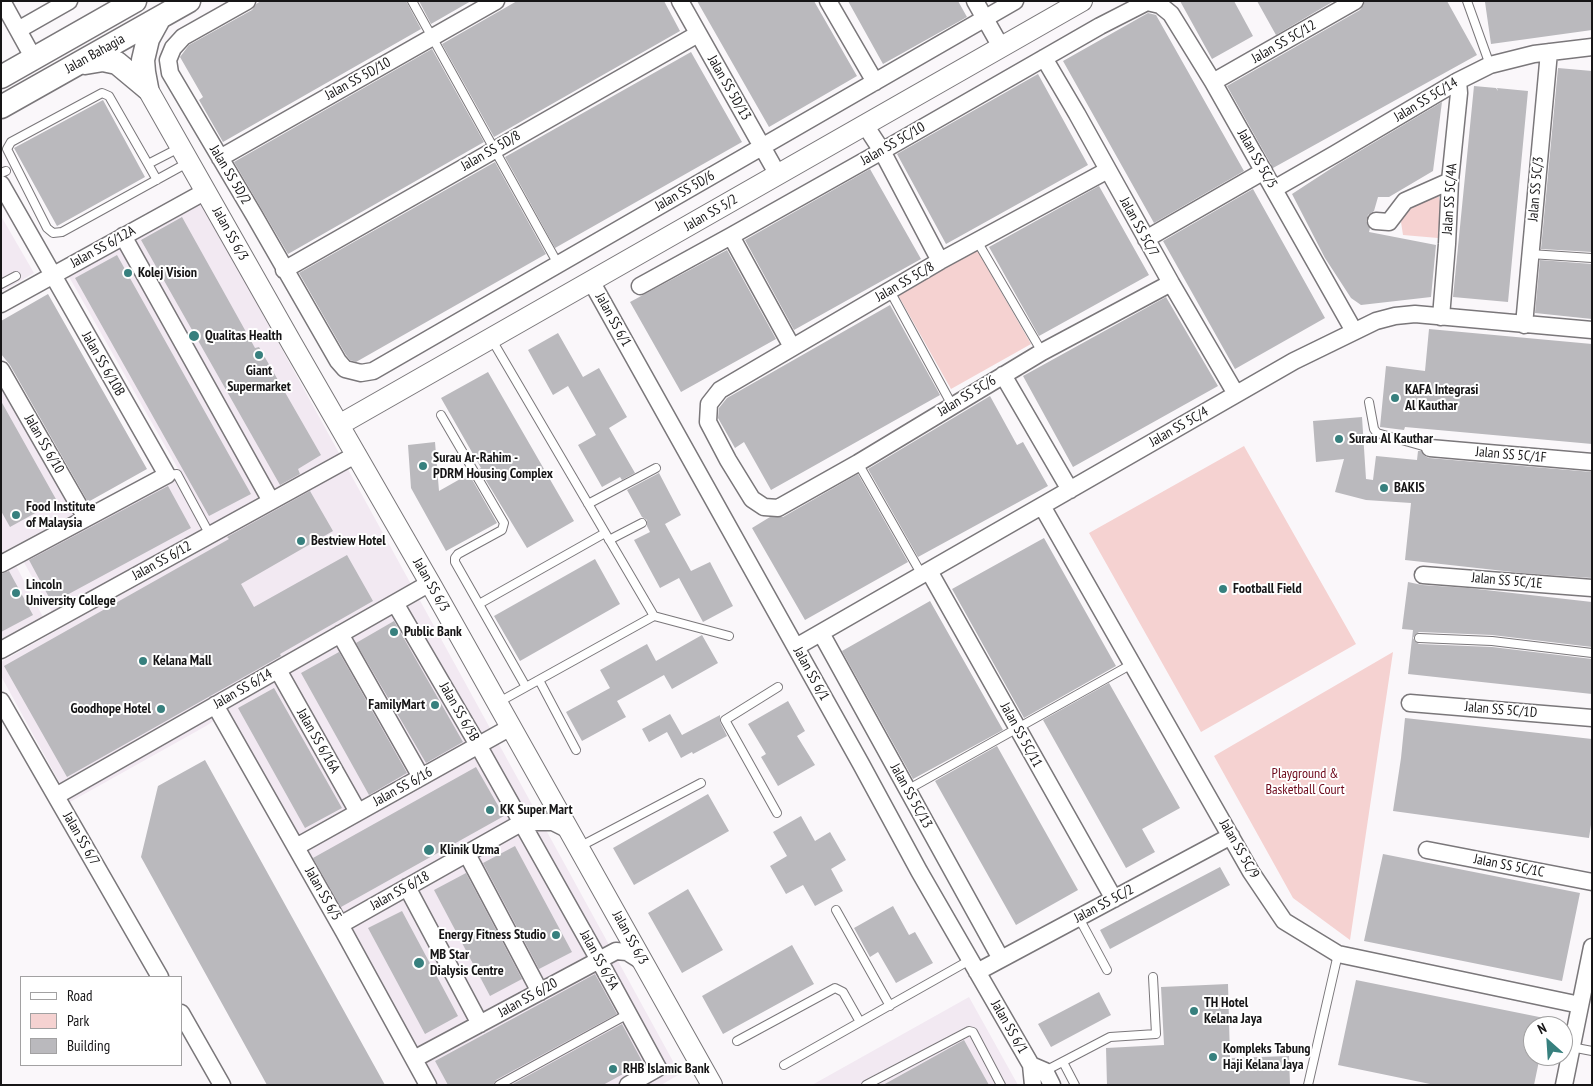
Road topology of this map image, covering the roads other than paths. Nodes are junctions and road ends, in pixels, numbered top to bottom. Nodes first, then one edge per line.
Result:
1 (2, 1) edge
2 (69, 1) edge
3 (135, 1) edge
4 (189, 1) edge
5 (247, 1) edge
6 (412, 1) edge
7 (496, 1) edge
8 (680, 1) edge
9 (828, 1) edge
10 (975, 1) edge
11 (1015, 1) edge
12 (1082, 1) edge
13 (1355, 1) edge
14 (1468, 1) edge
15 (1147, 2) edge
16 (984, 18) junction
17 (159, 19) junction
18 (18, 30) junction
19 (698, 34) junction
20 (432, 38) junction
21 (1001, 47) junction
22 (1592, 47) edge
23 (1549, 52) junction
24 (1044, 58) junction
25 (34, 59) junction
26 (77, 65) junction
27 (1490, 65) junction
28 (1, 77) edge
29 (1458, 81) junction
30 (875, 82) junction
31 (1213, 82) junction
32 (147, 88) junction
33 (1, 107) edge
34 (865, 125) junction
35 (762, 146) junction
36 (494, 149) junction
37 (882, 151) junction
38 (185, 155) junction
39 (220, 158) junction
40 (148, 164) junction
41 (1108, 170) junction
42 (1264, 171) junction
43 (778, 175) junction
44 (3, 176) edge
45 (157, 180) junction
46 (1450, 181) junction
47 (1274, 188) junction
48 (206, 191) junction
49 (1376, 221) dead end
50 (123, 236) junction
51 (731, 236) junction
52 (1146, 239) junction
53 (977, 242) junction
54 (1530, 254) junction
55 (1592, 258) edge
56 (940, 261) junction
57 (558, 264) junction
58 (284, 270) junction
59 (53, 275) junction
60 (16, 276) dead end
61 (591, 281) junction
62 (1171, 283) junction
63 (1, 284) edge
64 (640, 286) dead end
65 (890, 291) junction
66 (1, 304) edge
67 (1441, 317) junction
68 (1524, 325) junction
69 (1592, 330) edge
70 (1354, 331) junction
71 (491, 338) junction
72 (792, 347) junction
73 (1042, 352) junction
74 (1, 370) edge
75 (352, 372) joint
76 (1003, 375) junction
77 (1236, 394) junction
78 (1369, 402) dead end
79 (952, 405) junction
80 (441, 415) dead end
81 (339, 425) junction
82 (1430, 448) joint
83 (357, 454) junction
84 (1592, 462) edge
85 (858, 463) junction
86 (656, 468) dead end
87 (167, 475) junction
88 (1070, 490) junction
89 (271, 501) junction
90 (588, 504) junction
91 (1042, 506) junction
92 (764, 507) joint
93 (86, 518) junction
94 (642, 523) dead end
95 (210, 535) junction
96 (607, 537) junction
97 (1, 564) edge
98 (926, 573) junction
99 (1423, 575) dead end
100 (430, 583) junction
101 (1592, 588) edge
102 (395, 603) junction
103 (479, 604) junction
104 (654, 616) junction
105 (821, 633) junction
106 (340, 634) junction
107 (729, 636) dead end
108 (1419, 638) dead end
109 (796, 647) junction
110 (1, 650) edge
111 (1592, 653) edge
112 (1133, 664) junction
113 (278, 670) junction
114 (539, 680) junction
115 (526, 687) junction
116 (778, 687) dead end
117 (1, 701) edge
118 (497, 703) junction
119 (1410, 703) dead end
120 (215, 705) junction
121 (1592, 718) edge
122 (511, 726) junction
123 (1017, 728) junction
124 (478, 745) junction
125 (576, 750) dead end
126 (421, 777) junction
127 (701, 783) dead end
128 (907, 790) junction
129 (56, 796) junction
130 (358, 812) junction
131 (777, 814) dead end
132 (521, 823) junction
133 (1231, 836) junction
134 (574, 839) junction
135 (296, 847) junction
136 (1427, 850) dead end
137 (467, 854) junction
138 (1592, 882) edge
139 (407, 887) junction
140 (1114, 899) junction
141 (836, 910) dead end
142 (1079, 918) junction
143 (340, 925) junction
144 (1592, 947) edge
145 (1338, 954) junction
146 (1001, 959) junction
147 (599, 960) junction
148 (643, 962) junction
149 (974, 966) junction
150 (1107, 970) dead end
151 (159, 976) edge
152 (1153, 977) dead end
153 (540, 992) junction
154 (1580, 1005) junction
155 (890, 1006) junction
156 (628, 1014) junction
157 (182, 1015) edge
158 (860, 1022) junction
159 (480, 1024) junction
160 (738, 1041) dead end
161 (1573, 1042) edge
162 (1573, 1047) edge
163 (1592, 1051) edge
164 (414, 1060) junction
165 (1063, 1062) junction
166 (784, 1065) dead end
167 (1568, 1066) edge
168 (1043, 1074) edge
169 (710, 1084) edge
170 (222, 1085) edge
171 (428, 1085) edge
172 (499, 1085) edge
173 (628, 1085) edge
174 (866, 1085) edge
175 (1001, 1085) edge
176 (1033, 1085) edge
177 (1075, 1085) edge
178 (1308, 1085) edge
179 (1564, 1085) edge

1 - 18 street
2 - 18 street
3 - 25 main road, Jalan Bahagia
4 - 17 main road, Jalan Bahagia
5 - 39 street, Jalan SS 5D/2
6 - 20 lane
7 - 20 street, Jalan SS 5D/10
8 - 19 street, Jalan SS 5D/13
9 - 30 street
10 - 16 street
11 - 16 street, Jalan SS 5D/6
12 - 21 street, Jalan SS 5/2
13 - 31 street, Jalan SS 5C/12
14 - 27 lane
15 - 24 street, Jalan SS 5C/10
15 - 31 street, Jalan SS 5C/5
16 - 21 street
16 - 30 street, Jalan SS 5D/6
17 - 26 main road, Jalan Bahagia
17 - 32 main road
18 - 25 street
19 - 35 street, Jalan SS 5D/13
19 - 36 street, Jalan SS 5D/8
20 - 36 lane
20 - 39 street, Jalan SS 5D/10
21 - 34 street, Jalan SS 5/2
22 - 23 street, Jalan SS 5C/14
23 - 27 street, Jalan SS 5C/14
23 - 54 street, Jalan SS 5C/3
24 - 37 street, Jalan SS 5C/10
24 - 41 street, Jalan SS 5C/7
25 - 28 main road, Jalan Bahagia
26 - 32 main road
26 - 33 main road, Jalan Bahagia
27 - 29 street, Jalan SS 5C/14
29 - 46 street, Jalan SS 5C/4A
29 - 47 street, Jalan SS 5C/14
30 - 35 street, Jalan SS 5D/6
31 - 42 street, Jalan SS 5C/5
32 - 38 street, Jalan SS 6/3
34 - 37 street
34 - 43 street, Jalan SS 5/2
35 - 43 street, Jalan SS 5D/13
35 - 57 street, Jalan SS 5D/6
36 - 57 lane
36 - 58 street, Jalan SS 5D/8
37 - 51 street, Jalan SS 5C/10
37 - 56 street
38 - 40 lane
38 - 45 lane
38 - 48 street, Jalan SS 6/3
39 - 58 street, Jalan SS 5D/2
40 - 45 lane
40 - 45 lane
41 - 52 street, Jalan SS 5C/7
41 - 53 street, Jalan SS 5C/8
42 - 47 street, Jalan SS 5C/5
42 - 52 street
43 - 61 street, Jalan SS 5/2
44 - 59 street, Jalan SS 6/10B
46 - 49 street
46 - 67 street, Jalan SS 5C/4A
47 - 70 street, Jalan SS 5C/5
48 - 50 street, Jalan SS 6/12A
48 - 81 street, Jalan SS 6/3
50 - 59 street, Jalan SS 6/12A
50 - 89 street
51 - 64 street, Jalan SS 5C/10
51 - 72 street
52 - 62 street, Jalan SS 5C/7
53 - 56 street, Jalan SS 5C/8
53 - 73 lane
54 - 55 lane
54 - 68 street, Jalan SS 5C/3
56 - 65 street, Jalan SS 5C/8
57 - 75 street, Jalan SS 5D/6
58 - 75 street, Jalan SS 5D/2
59 - 66 street, Jalan SS 6/12A
59 - 87 street, Jalan SS 6/10B
60 - 63 lane
61 - 71 street, Jalan SS 5/2
61 - 109 street, Jalan SS 6/1
62 - 73 street, Jalan SS 5C/6
62 - 77 street, Jalan SS 5C/7
65 - 72 street, Jalan SS 5C/8
65 - 79 lane
67 - 68 street, Jalan SS 5C/4
67 - 70 street, Jalan SS 5C/4
68 - 69 street, Jalan SS 5C/4
70 - 77 street, Jalan SS 5C/4
71 - 81 street, Jalan SS 5/2
71 - 90 lane
72 - 92 street, Jalan SS 5C/8
73 - 76 street, Jalan SS 5C/6
74 - 93 street, Jalan SS 6/10
76 - 79 street, Jalan SS 5C/6
76 - 88 street
77 - 88 street, Jalan SS 5C/4
78 - 82 lane
79 - 85 street, Jalan SS 5C/6
80 - 103 lane
81 - 83 street, Jalan SS 6/3
82 - 84 street, Jalan SS 5C/1F
83 - 89 street, Jalan SS 6/12
83 - 100 street, Jalan SS 6/3
85 - 92 street, Jalan SS 5C/6
85 - 98 lane
86 - 90 lane
87 - 93 street
87 - 95 lane, Jalan SS 6/10B
88 - 91 street, Jalan SS 5C/4
89 - 95 street, Jalan SS 6/12
90 - 96 lane
91 - 98 street, Jalan SS 5C/4
91 - 112 street, Jalan SS 5C/9
93 - 97 street
94 - 96 lane
95 - 110 street, Jalan SS 6/12
96 - 103 lane
96 - 104 lane
98 - 105 street, Jalan SS 5C/4
98 - 123 street, Jalan SS 5C/11
99 - 101 street, Jalan SS 5C/1E
100 - 102 street, Jalan SS 6/14
100 - 118 street, Jalan SS 6/3
102 - 106 street, Jalan SS 6/14
102 - 124 street, Jalan SS 6/5B
103 - 115 lane
104 - 107 lane
104 - 114 lane
105 - 109 street, Jalan SS 5C/4
105 - 128 street, Jalan SS 5C/13
106 - 113 street, Jalan SS 6/14
106 - 126 street
108 - 111 lane
109 - 149 street, Jalan SS 6/1
112 - 123 lane
112 - 133 street, Jalan SS 5C/9
113 - 120 street, Jalan SS 6/14
113 - 130 street, Jalan SS 6/16A
114 - 115 lane
114 - 125 lane
115 - 118 lane
116 - 131 lane
117 - 129 street, Jalan SS 6/7
118 - 122 street, Jalan SS 6/3
119 - 121 street, Jalan SS 5C/1D
120 - 129 street, Jalan SS 6/14
120 - 135 street, Jalan SS 6/5
122 - 124 street, Jalan SS 6/16
122 - 134 street, Jalan SS 6/3
123 - 128 lane
123 - 140 street, Jalan SS 5C/11
124 - 126 street, Jalan SS 6/16
124 - 132 street, Jalan SS 6/5B
126 - 130 street, Jalan SS 6/16
127 - 134 lane
128 - 146 street, Jalan SS 5C/13
129 - 151 street, Jalan SS 6/7
130 - 135 street, Jalan SS 6/16
132 - 134 street, Jalan SS 6/18
132 - 137 street, Jalan SS 6/18
132 - 147 street, Jalan SS 6/5A
133 - 140 street, Jalan SS 5C/2
133 - 145 street, Jalan SS 5C/9
134 - 148 street, Jalan SS 6/3
135 - 143 street, Jalan SS 6/5
136 - 138 street, Jalan SS 5C/1C
137 - 139 street, Jalan SS 6/18
137 - 153 street
139 - 143 street, Jalan SS 6/18
139 - 159 street
140 - 142 street, Jalan SS 5C/2
141 - 155 lane
142 - 146 street, Jalan SS 5C/2
142 - 150 lane
143 - 164 street, Jalan SS 6/5
144 - 154 street
145 - 154 street, Jalan SS 5C/9
145 - 178 lane
146 - 149 street, Jalan SS 5C/2
147 - 148 street, Jalan SS 6/20
147 - 153 street, Jalan SS 6/20
147 - 156 street, Jalan SS 6/5A
148 - 169 street, Jalan SS 6/3
149 - 155 lane
149 - 168 street, Jalan SS 6/1
152 - 165 lane
153 - 159 street, Jalan SS 6/20
154 - 161 street
155 - 158 lane
156 - 172 lane
156 - 173 street, Jalan SS 6/5A
157 - 170 street
158 - 160 lane
158 - 166 lane
159 - 164 street, Jalan SS 6/20
162 - 163 lane
164 - 171 street, Jalan SS 6/5
165 - 168 lane
165 - 177 lane
167 - 179 street
168 - 176 street, Jalan SS 6/1
174 - 175 lane

